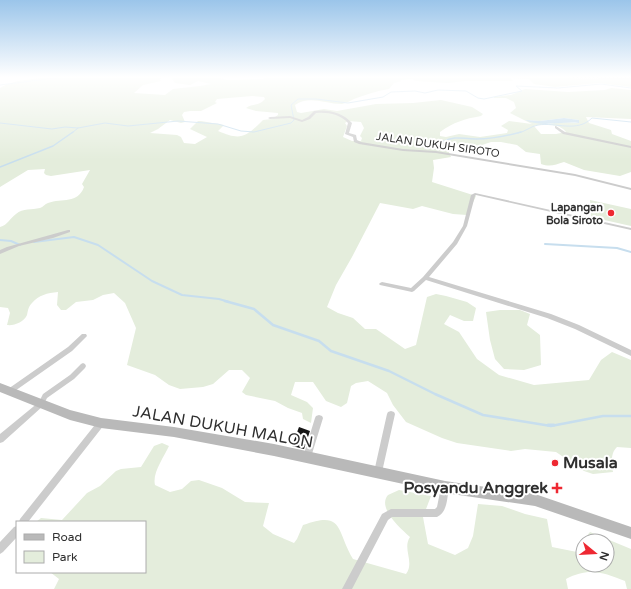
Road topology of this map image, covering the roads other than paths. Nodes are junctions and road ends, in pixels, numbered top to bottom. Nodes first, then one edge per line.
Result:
1 (270, 118) dead end
2 (556, 127) dead end
3 (631, 147) edge
4 (631, 189) edge
5 (631, 229) edge
6 (68, 231) dead end
7 (0, 252) edge
8 (425, 278) junction
9 (382, 284) dead end
10 (84, 336) dead end
11 (631, 353) edge
12 (83, 366) dead end
13 (0, 387) edge
14 (10, 391) junction
15 (41, 404) junction
16 (391, 414) dead end
17 (319, 418) dead end
18 (101, 423) junction
19 (0, 439) edge
20 (307, 457) junction
21 (378, 472) junction
22 (445, 487) junction
23 (24, 521) edge
24 (16, 531) edge
25 (631, 533) edge
26 (0, 549) edge
27 (347, 589) edge

1 - 4 street, JALAN DUKUH SIROTO
2 - 3 street
5 - 8 street
6 - 7 street
8 - 9 street
8 - 11 street
10 - 14 street
12 - 15 street
13 - 14 street, JALAN DUKUH MALON
14 - 15 street, JALAN DUKUH MALON
15 - 18 street, JALAN DUKUH MALON
15 - 19 street
16 - 21 street
17 - 20 street
18 - 20 street, JALAN DUKUH MALON
18 - 23 street
20 - 21 street, JALAN DUKUH MALON
21 - 22 street, JALAN DUKUH MALON
22 - 25 street, JALAN DUKUH MALON
22 - 27 street
24 - 26 street

